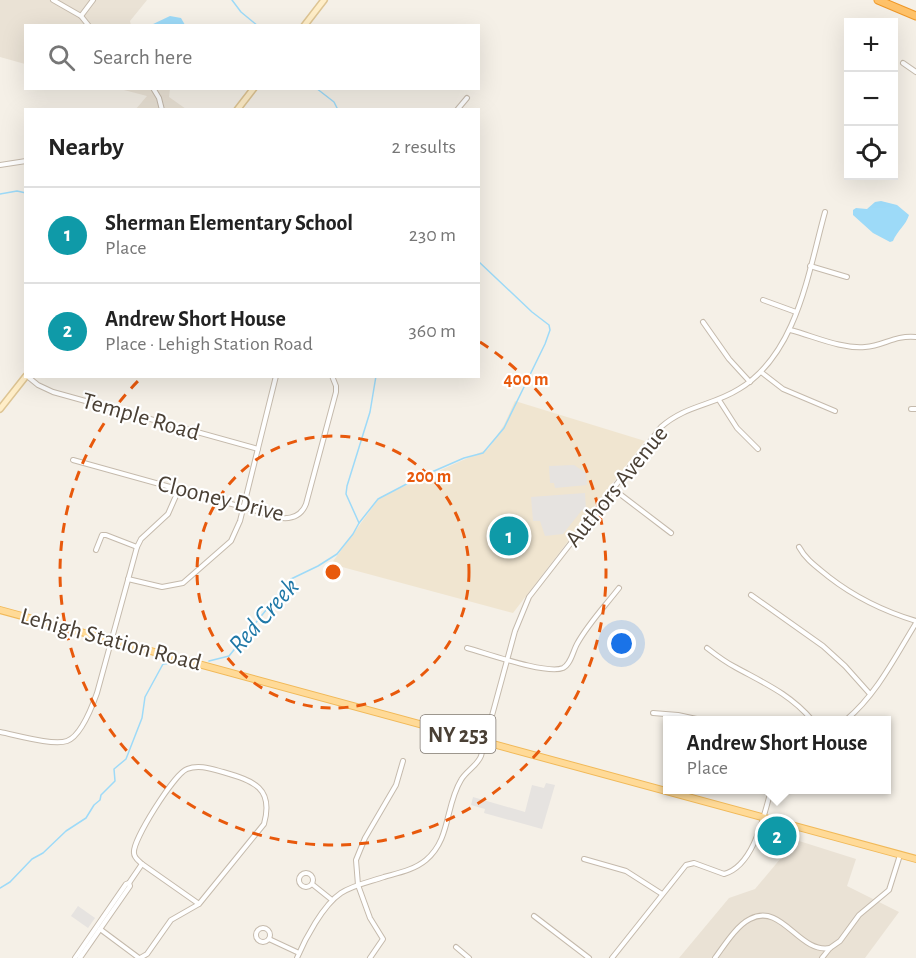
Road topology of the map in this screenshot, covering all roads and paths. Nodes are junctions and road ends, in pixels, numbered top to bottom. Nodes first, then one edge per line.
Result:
1 (53, 0) edge
2 (93, 0) edge
3 (324, 0) edge
4 (878, 0) edge
5 (81, 16) junction
6 (916, 16) edge
7 (87, 24) edge
8 (306, 24) edge
9 (903, 63) dead end
10 (916, 72) edge
11 (154, 90) edge
12 (252, 90) edge
13 (467, 98) dead end
14 (162, 108) edge
15 (239, 108) edge
16 (459, 108) edge
17 (24, 161) edge
18 (0, 165) edge
19 (825, 212) dead end
20 (810, 267) junction
21 (847, 277) dead end
22 (763, 300) dead end
23 (796, 312) junction
24 (703, 322) dead end
25 (790, 330) junction
26 (916, 337) edge
27 (761, 372) junction
28 (24, 378) edge
29 (29, 378) edge
30 (276, 378) edge
31 (333, 378) edge
32 (750, 382) junction
33 (718, 400) junction
34 (0, 409) edge
35 (835, 411) dead end
36 (258, 449) junction
37 (758, 449) dead end
38 (73, 460) dead end
39 (612, 488) junction
40 (179, 489) junction
41 (243, 508) junction
42 (671, 533) dead end
43 (137, 547) junction
44 (799, 547) dead end
45 (96, 550) dead end
46 (128, 579) junction
47 (619, 588) dead end
48 (751, 595) dead end
49 (0, 610) edge
50 (916, 622) edge
51 (111, 640) junction
52 (467, 648) dead end
53 (707, 648) dead end
54 (507, 659) junction
55 (870, 694) junction
56 (652, 713) dead end
57 (683, 716) edge
58 (808, 716) edge
59 (850, 716) edge
60 (0, 732) edge
61 (484, 741) junction
62 (403, 761) dead end
63 (663, 790) edge
64 (677, 794) edge
65 (770, 794) edge
66 (764, 818) junction
67 (900, 855) junction
68 (584, 859) dead end
69 (916, 859) edge
70 (142, 864) junction
71 (129, 883) junction
72 (312, 884) dead end
73 (358, 885) junction
74 (662, 894) junction
75 (332, 900) junction
76 (199, 904) junction
77 (534, 916) dead end
78 (100, 929) junction
79 (269, 939) dead end
80 (456, 947) dead end
81 (830, 948) junction
82 (299, 953) junction
83 (75, 958) edge
84 (80, 958) edge
85 (140, 958) edge
86 (297, 958) edge
87 (370, 958) edge
88 (469, 958) edge
89 (589, 958) edge
90 (612, 958) edge
91 (715, 958) edge
92 (822, 958) edge

1 - 5 street
2 - 5 street
3 - 8 main road
4 - 6 highway
5 - 7 street
9 - 10 street
11 - 14 street
12 - 15 main road
13 - 16 street
17 - 18 street
19 - 20 street, Authors Avenue
20 - 21 street
20 - 23 street, Authors Avenue
22 - 23 street
23 - 25 street, Authors Avenue
24 - 32 street
25 - 26 street
25 - 27 street, Authors Avenue
27 - 32 street, Authors Avenue
27 - 35 street
28 - 34 main road
29 - 36 street, Temple Road
30 - 36 street
31 - 41 street, Clooney Drive
32 - 33 street, Authors Avenue
33 - 37 street
33 - 39 street, Authors Avenue
36 - 41 street
38 - 40 street, Clooney Drive
39 - 42 street
39 - 54 street, Authors Avenue
40 - 41 street, Clooney Drive
40 - 43 street
41 - 46 street
43 - 45 street
43 - 46 street
44 - 50 street
46 - 51 street
47 - 54 street
48 - 55 street
49 - 51 main road, Lehigh Station Road / NY 253
50 - 55 street
51 - 60 street
51 - 61 main road, Lehigh Station Road / NY 253
52 - 54 street
53 - 58 street
54 - 61 street, Authors Avenue
55 - 59 street
56 - 57 street
61 - 63 main road, Lehigh Station Road / NY 253
61 - 73 street, Authors Avenue
62 - 73 street
64 - 66 main road, Lehigh Station Road / NY 253
65 - 66 street
66 - 67 main road, Lehigh Station Road / NY 253
66 - 74 street
67 - 69 main road, Lehigh Station Road / NY 253
67 - 81 street
68 - 74 street
70 - 71 street
70 - 76 street
70 - 76 street
71 - 78 street
71 - 83 street
72 - 75 street
73 - 75 street, Authors Avenue
73 - 87 street
74 - 90 street
75 - 82 street
76 - 85 street
77 - 89 street
78 - 84 street
78 - 85 street
79 - 82 street
80 - 88 street
81 - 91 street
81 - 92 street
82 - 86 street

